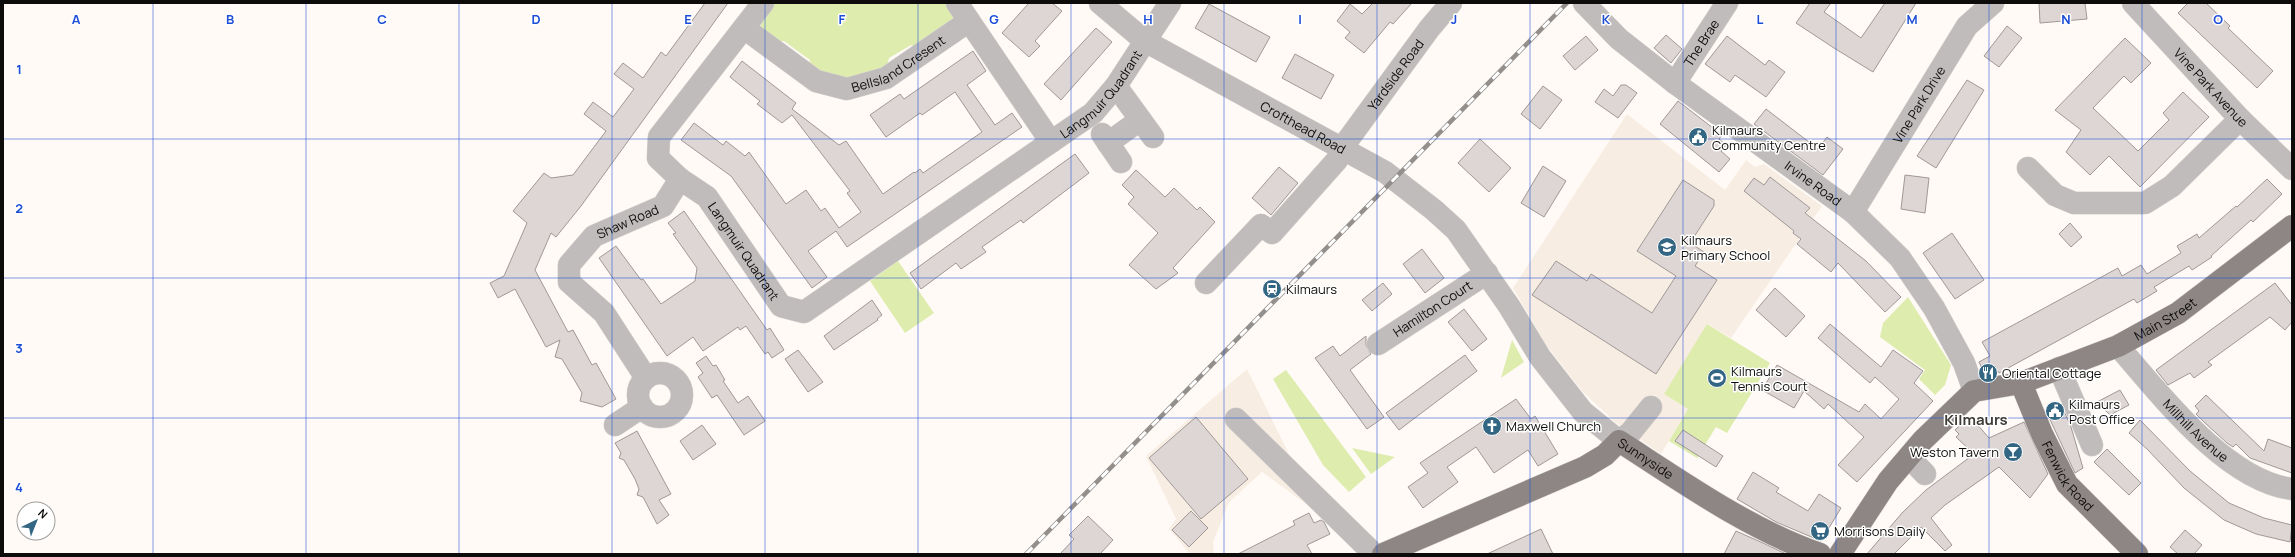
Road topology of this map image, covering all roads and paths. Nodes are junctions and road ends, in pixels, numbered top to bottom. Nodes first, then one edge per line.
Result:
1 (763, 3) edge
2 (957, 3) edge
3 (1100, 3) edge
4 (1170, 3) edge
5 (1451, 3) edge
6 (1584, 3) edge
7 (1727, 3) edge
8 (1993, 3) edge
9 (2132, 3) edge
10 (969, 21) junction
11 (744, 28) junction
12 (1145, 41) junction
13 (1675, 83) junction
14 (1116, 86) junction
15 (2240, 119) junction
16 (1051, 142) junction
17 (1342, 148) junction
18 (1121, 162) dead end
19 (2028, 168) dead end
20 (2292, 169) edge
21 (680, 179) junction
22 (1853, 212) junction
23 (2292, 226) edge
24 (1487, 273) junction
25 (1206, 283) dead end
26 (1378, 344) dead end
27 (2118, 346) junction
28 (2059, 368) junction
29 (646, 378) junction
30 (2021, 383) junction
31 (1974, 391) junction
32 (642, 407) junction
33 (1651, 407) dead end
34 (1236, 419) dead end
35 (615, 425) dead end
36 (1619, 440) junction
37 (2092, 445) dead end
38 (1909, 457) junction
39 (1925, 474) dead end
40 (2292, 488) edge
41 (1374, 554) edge
42 (1382, 554) edge
43 (1820, 554) edge
44 (1840, 554) edge
45 (2137, 554) edge

1 - 11 street, Langmuir Quadrant
2 - 10 street, Langmuir Quadrant
3 - 12 street, Crofthead Road
4 - 12 street, Langmuir Quadrant
5 - 17 street, Yardside Road
6 - 13 street, Irvine Road
7 - 13 street, The Brae
8 - 22 street, Vine Park Drive
9 - 15 street, Vine Park Avenue
10 - 11 street, Bellsland Cresent
10 - 16 street, Langmuir Quadrant
11 - 21 street, Langmuir Quadrant
12 - 14 street, Langmuir Quadrant
12 - 17 street, Crofthead Road
13 - 22 street, Irvine Road
14 - 16 street, Langmuir Quadrant
14 - 18 street
15 - 19 street
15 - 20 street, Vine Park Avenue
16 - 21 street, Langmuir Quadrant
17 - 24 street, Crofthead Road
17 - 25 street, Yardside Road
21 - 29 street, Shaw Road
22 - 31 street, Irvine Road
23 - 27 main road, Main Street
24 - 26 street, Hamilton Court
24 - 36 street, Sunnyside
27 - 28 main road, Main Street
27 - 40 street, Millhill Avenue
28 - 30 main road, Main Street
28 - 37 street
29 - 32 street
29 - 32 street
30 - 31 main road, Main Street
30 - 45 main road, Fenwick Road
31 - 38 main road
32 - 35 street
33 - 36 street
34 - 41 street
36 - 42 main road
36 - 43 main road, Sunnyside
38 - 39 street
38 - 44 main road

